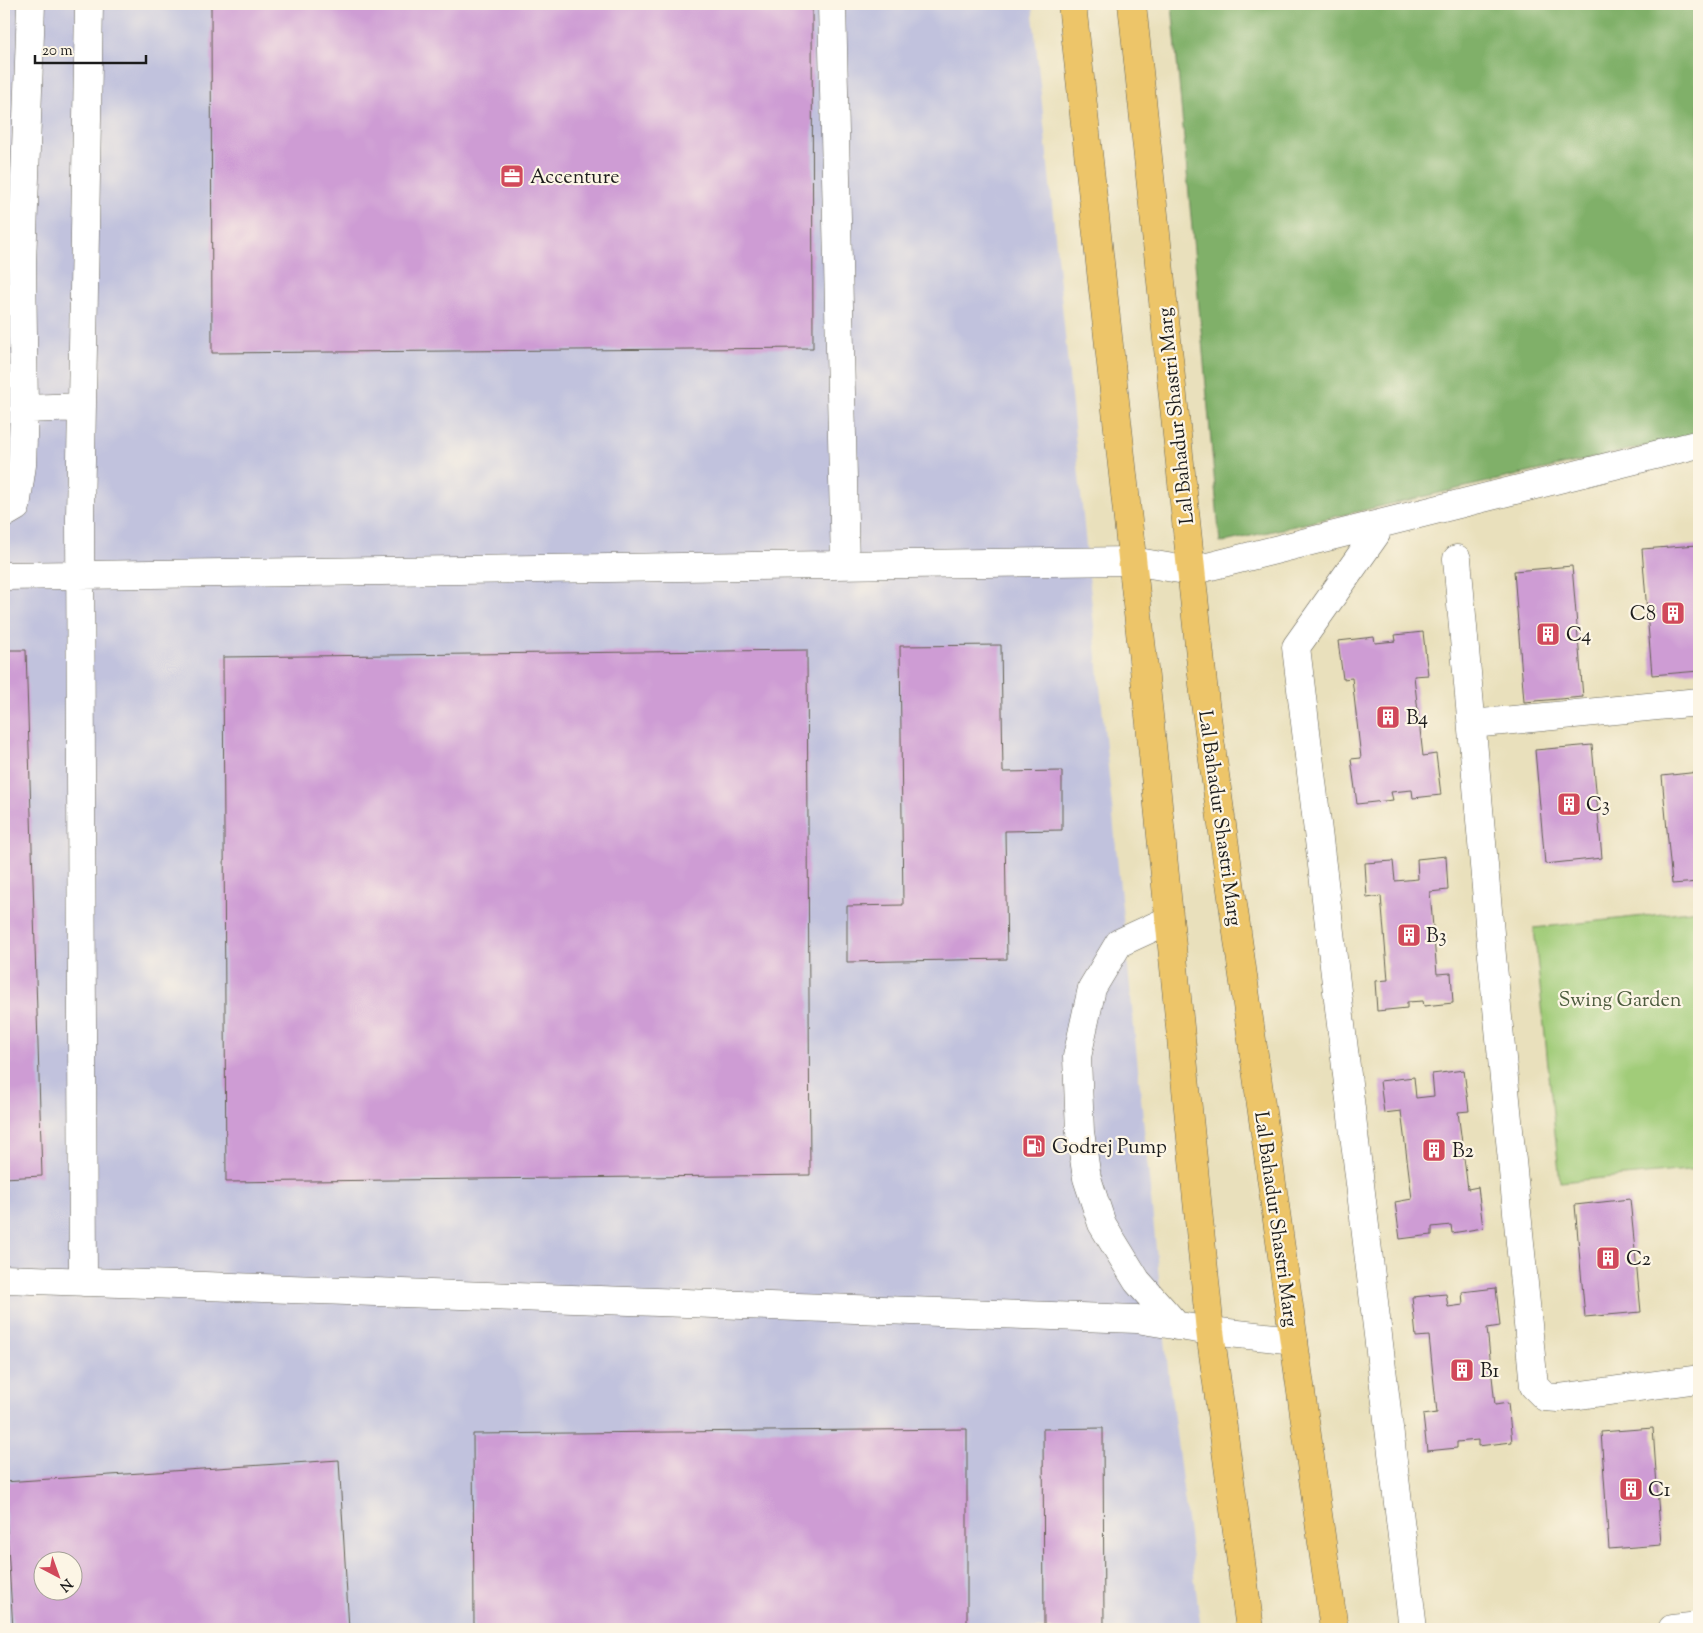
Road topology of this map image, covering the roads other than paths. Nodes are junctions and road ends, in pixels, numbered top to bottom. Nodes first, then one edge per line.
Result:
1 (30, 4) edge
2 (89, 4) edge
3 (832, 4) edge
4 (1072, 4) edge
5 (1132, 4) edge
6 (82, 407) junction
7 (24, 409) junction
8 (1699, 444) edge
9 (4, 514) edge
10 (1376, 534) dead end
11 (1458, 559) dead end
12 (1132, 561) junction
13 (845, 565) junction
14 (1191, 571) junction
15 (4, 576) edge
16 (80, 576) junction
17 (1699, 702) edge
18 (1472, 724) junction
19 (1169, 920) junction
20 (4, 1279) edge
21 (83, 1282) junction
22 (1177, 1326) junction
23 (1210, 1331) junction
24 (1294, 1340) junction
25 (1699, 1379) edge
26 (1699, 1626) edge
27 (1250, 1629) edge
28 (1334, 1629) edge
29 (1413, 1629) edge
30 (1672, 1629) edge

1 - 7 street
2 - 6 street
3 - 13 street
4 - 12 main road
5 - 14 main road, Lal Bahadur Shastri Marg
6 - 7 street
6 - 16 street
7 - 9 street
8 - 14 street
10 - 29 street
11 - 18 street
12 - 13 street
12 - 14 street
12 - 19 main road
13 - 16 street
14 - 24 main road, Lal Bahadur Shastri Marg
15 - 16 street
16 - 21 street
17 - 18 street
18 - 25 street
19 - 22 street
19 - 23 main road
20 - 21 street
21 - 22 street
22 - 23 street
23 - 24 street
23 - 27 main road
24 - 28 main road, Lal Bahadur Shastri Marg
26 - 30 street

